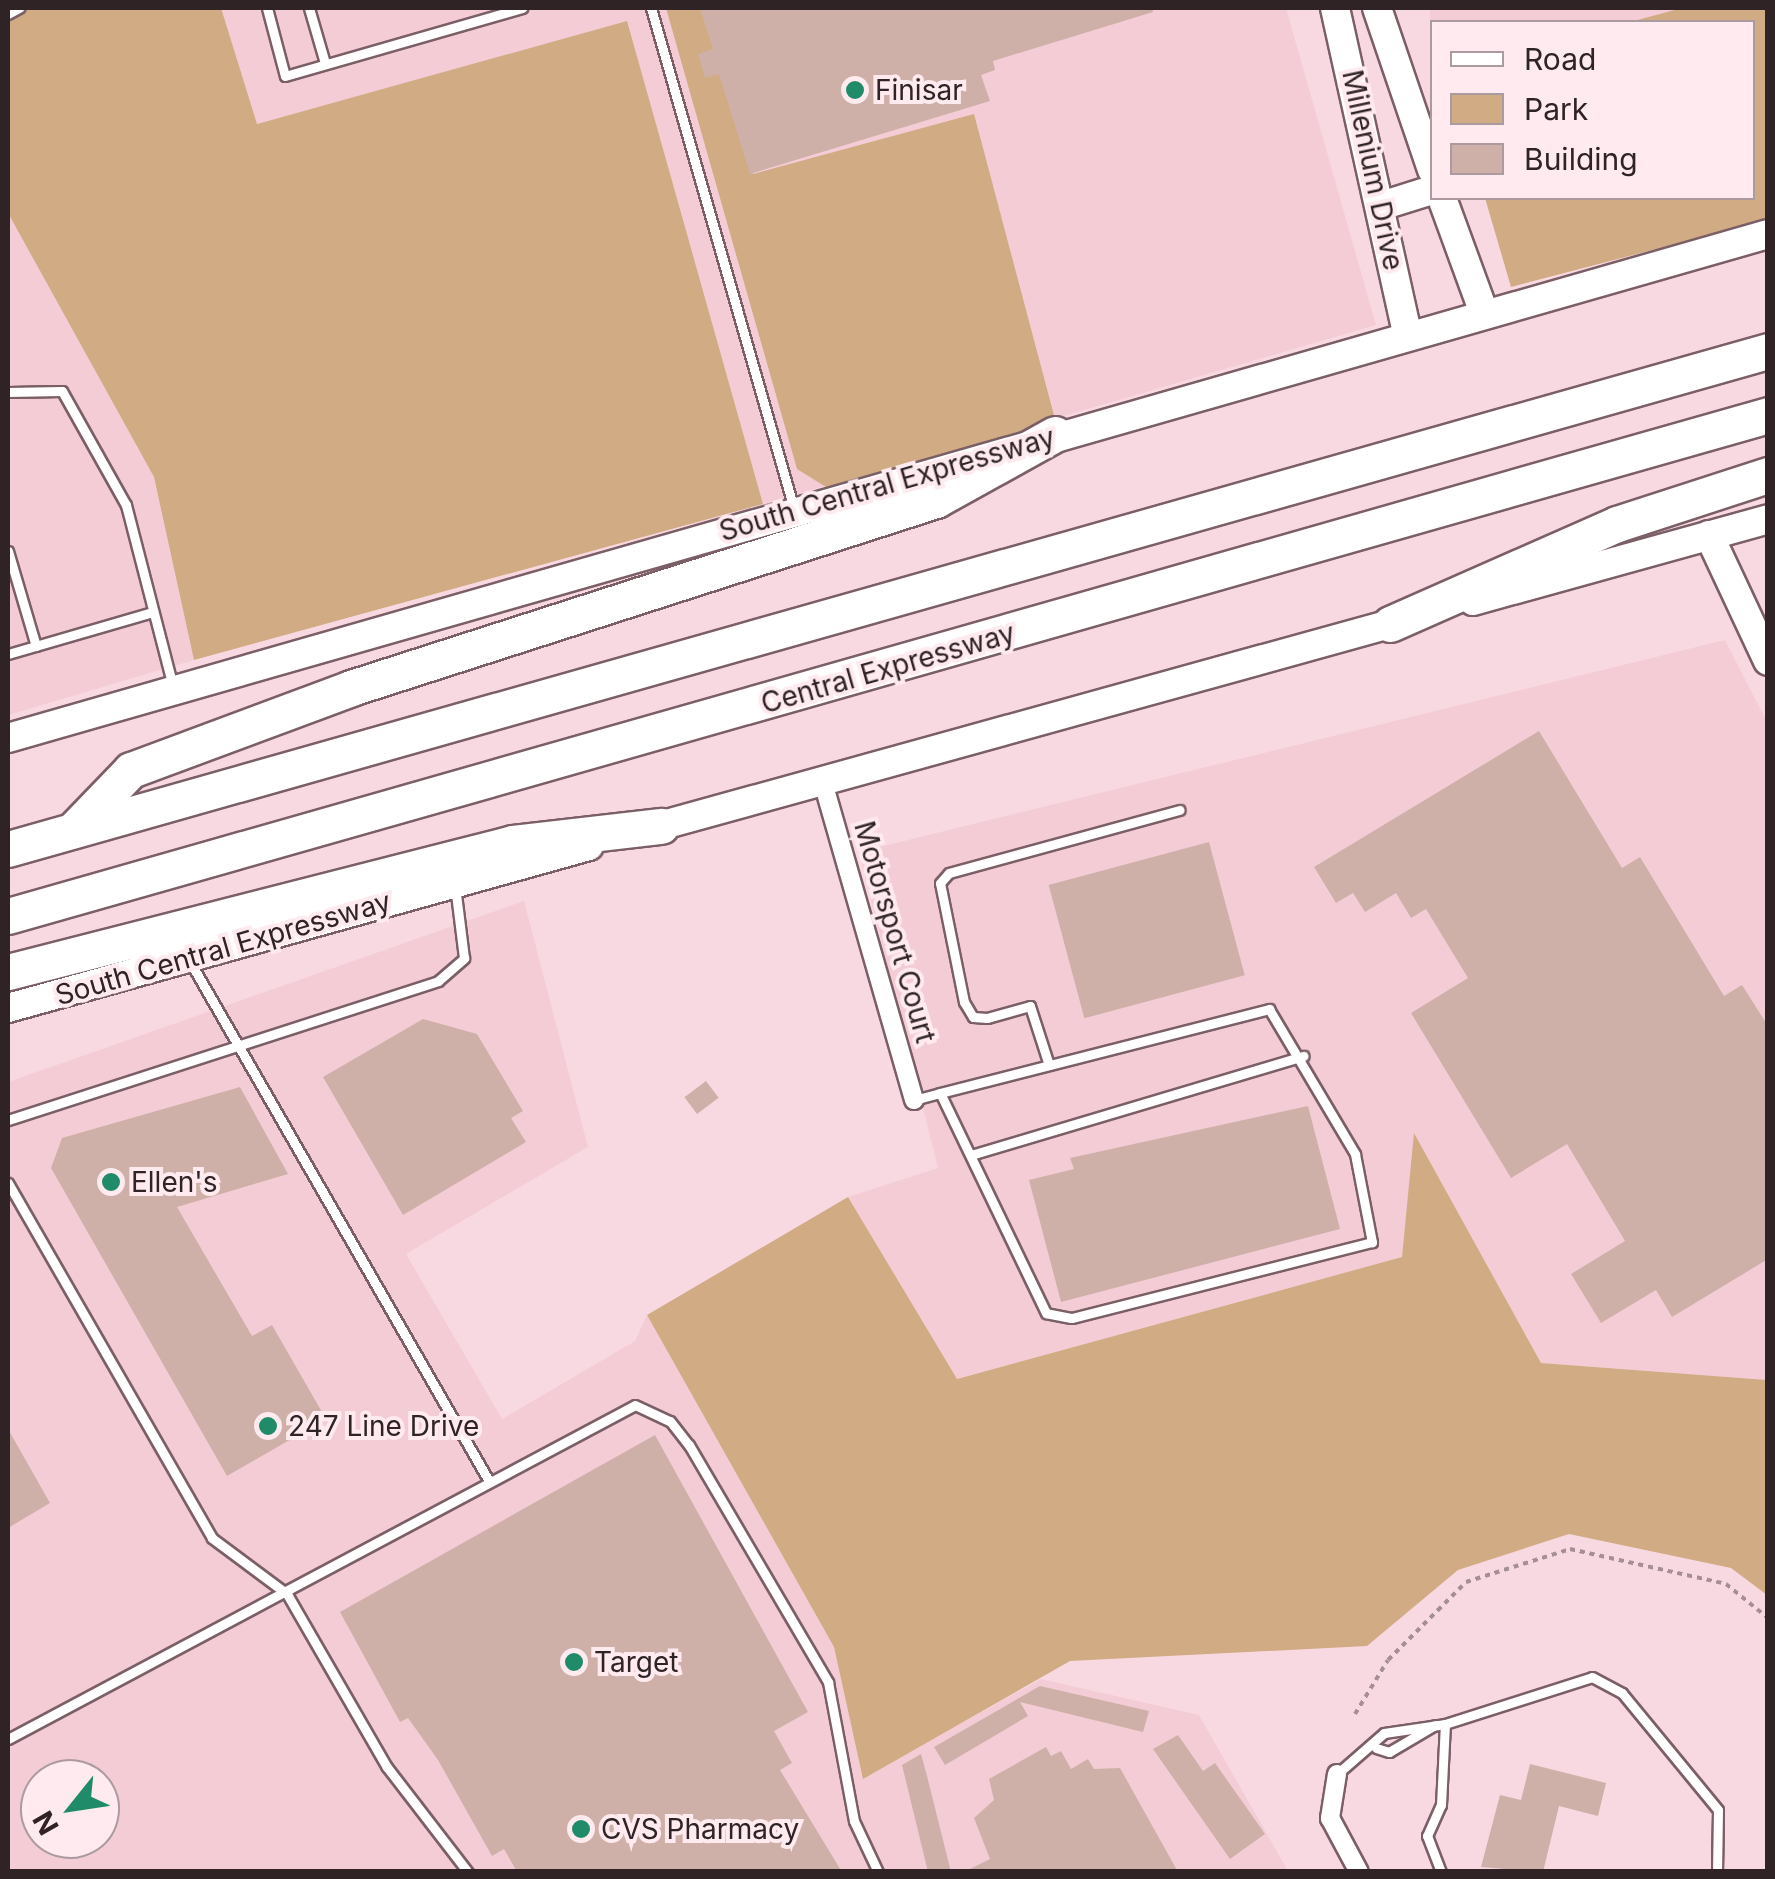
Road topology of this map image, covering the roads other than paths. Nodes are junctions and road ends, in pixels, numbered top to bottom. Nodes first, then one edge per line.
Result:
1 (19, 8) edge
2 (267, 8) edge
3 (309, 8) edge
4 (522, 8) edge
5 (652, 8) edge
6 (1334, 8) edge
7 (1378, 8) edge
8 (8, 14) edge
9 (325, 63) junction
10 (1430, 164) edge
11 (1430, 191) edge
12 (1443, 200) edge
13 (1381, 206) junction
14 (1768, 234) edge
15 (1484, 313) junction
16 (1408, 334) junction
17 (1768, 351) edge
18 (8, 392) edge
19 (1768, 416) edge
20 (1055, 434) junction
21 (1768, 475) edge
22 (794, 512) junction
23 (1768, 519) edge
24 (1709, 535) junction
25 (8, 551) edge
26 (13, 587) edge
27 (154, 612) junction
28 (1390, 624) junction
29 (36, 646) junction
30 (8, 654) edge
31 (1768, 661) edge
32 (174, 689) junction
33 (8, 738) edge
34 (822, 780) junction
35 (1180, 810) dead end
36 (660, 826) junction
37 (72, 830) junction
38 (8, 849) edge
39 (455, 884) junction
40 (8, 916) edge
41 (188, 958) junction
42 (8, 972) edge
43 (8, 1008) edge
44 (240, 1045) junction
45 (1304, 1056) junction
46 (1049, 1065) junction
47 (940, 1093) junction
48 (914, 1100) joint
49 (8, 1120) edge
50 (970, 1155) junction
51 (8, 1183) edge
52 (489, 1482) junction
53 (287, 1594) junction
54 (1440, 1724) junction
55 (8, 1739) edge
56 (1376, 1748) junction
57 (1337, 1774) joint
58 (468, 1872) edge
59 (878, 1872) edge
60 (1359, 1872) edge
61 (1441, 1872) edge
62 (1718, 1872) edge

1 - 8 lane
2 - 9 lane
3 - 9 lane
4 - 9 lane
5 - 22 lane
6 - 13 main road, Millenium Drive
7 - 10 main road, Millenium Drive
11 - 13 main road
12 - 15 main road
13 - 16 main road, Millenium Drive
14 - 15 main road, South Central Expressway
15 - 16 main road, South Central Expressway
16 - 20 main road, South Central Expressway
17 - 37 highway
18 - 27 lane
19 - 40 highway, Central Expressway
20 - 22 main road, South Central Expressway
20 - 37 highway
21 - 28 highway
22 - 32 main road, South Central Expressway
23 - 24 main road, South Central Expressway
24 - 28 main road, South Central Expressway
24 - 31 main road
25 - 26 lane
26 - 29 lane
27 - 29 lane
27 - 32 lane
28 - 34 main road, South Central Expressway
29 - 30 lane
32 - 33 main road, South Central Expressway
34 - 36 main road, South Central Expressway
34 - 48 street, Motorsport Court
35 - 46 lane
36 - 39 main road, South Central Expressway
36 - 42 highway
37 - 38 highway
39 - 41 main road, South Central Expressway
39 - 44 lane
41 - 43 main road, South Central Expressway
41 - 44 lane
44 - 49 lane
44 - 52 lane
45 - 46 lane
45 - 50 lane
45 - 50 lane
46 - 47 lane
47 - 48 lane
47 - 50 lane
51 - 53 lane
52 - 53 lane
52 - 59 lane
53 - 55 lane
53 - 58 lane
54 - 56 lane
54 - 56 lane
54 - 61 lane
54 - 62 lane
56 - 57 lane
57 - 60 street

